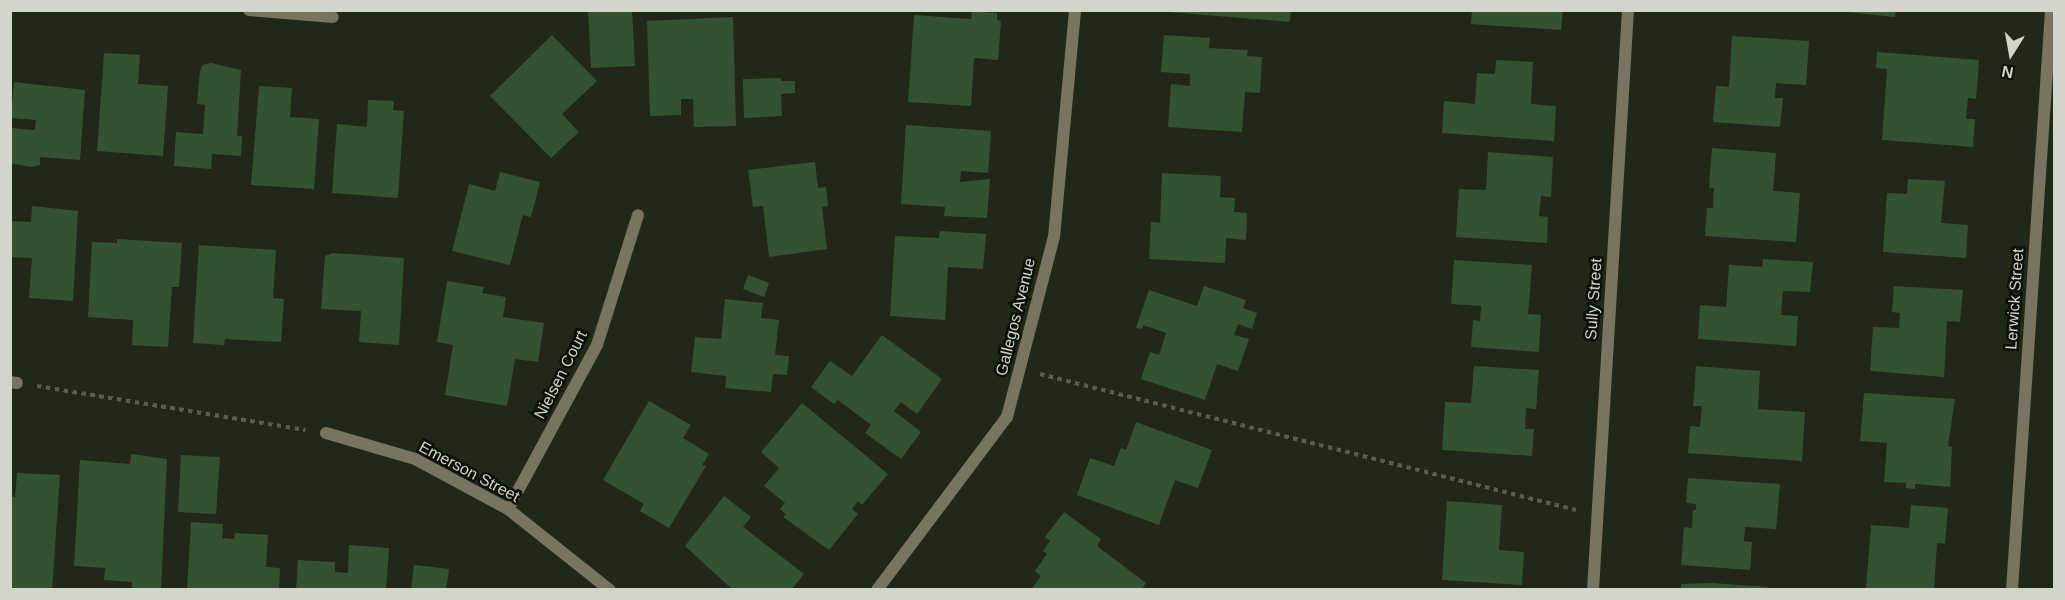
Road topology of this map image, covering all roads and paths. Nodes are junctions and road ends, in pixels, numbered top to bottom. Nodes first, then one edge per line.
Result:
1 (249, 10) edge
2 (1076, 10) edge
3 (1628, 10) edge
4 (333, 17) dead end
5 (2052, 17) edge
6 (638, 215) dead end
7 (1020, 369) junction
8 (14, 382) edge
9 (326, 434) joint
10 (508, 509) junction
11 (1598, 516) junction
12 (610, 590) edge
13 (878, 590) edge
14 (1593, 590) edge
15 (2012, 590) edge

1 - 4 street
2 - 7 street, Gallegos Avenue
3 - 11 street, Sully Street
5 - 15 street, Lerwick Street
6 - 10 street, Nielsen Court
7 - 11 path
7 - 13 street, Gallegos Avenue
8 - 9 path
9 - 10 street, Emerson Street
10 - 12 street, Emerson Street
11 - 14 street, Sully Street

